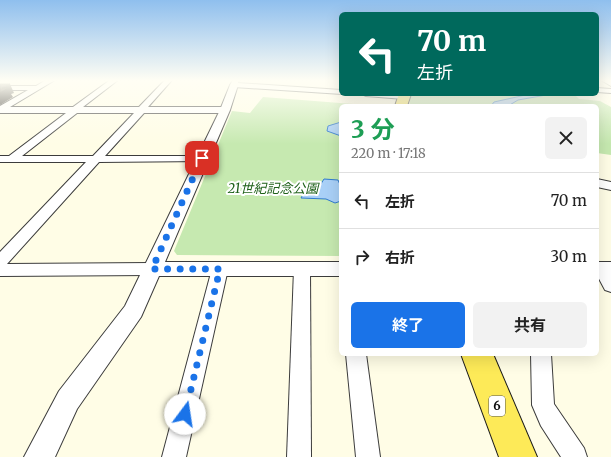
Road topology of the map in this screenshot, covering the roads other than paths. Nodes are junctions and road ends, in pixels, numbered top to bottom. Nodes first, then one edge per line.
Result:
1 (15, 101) edge
2 (87, 101) edge
3 (149, 101) edge
4 (228, 101) edge
5 (76, 110) junction
6 (141, 110) junction
7 (225, 110) junction
8 (202, 158) junction
9 (0, 159) edge
10 (12, 159) junction
11 (96, 159) junction
12 (0, 168) edge
13 (599, 183) edge
14 (611, 186) edge
15 (0, 262) edge
16 (152, 269) junction
17 (220, 269) junction
18 (302, 269) junction
19 (339, 269) edge
20 (603, 269) edge
21 (0, 270) edge
22 (611, 286) edge
23 (356, 356) edge
24 (478, 356) edge
25 (541, 356) edge
26 (39, 457) edge
27 (174, 457) edge
28 (299, 457) edge
29 (368, 457) edge
30 (518, 457) edge
31 (575, 457) edge

1 - 5 street
2 - 5 street
3 - 6 street
4 - 7 street
5 - 6 street
5 - 10 street
6 - 7 street
6 - 11 street
7 - 8 street
8 - 11 street
8 - 16 street
9 - 10 street
10 - 11 street
10 - 12 street
11 - 15 street
13 - 14 street
16 - 17 street
16 - 21 street
16 - 26 street
17 - 18 street
17 - 27 street
18 - 19 street
18 - 28 street
20 - 22 street
23 - 29 street
24 - 30 main road, 6
25 - 31 street

